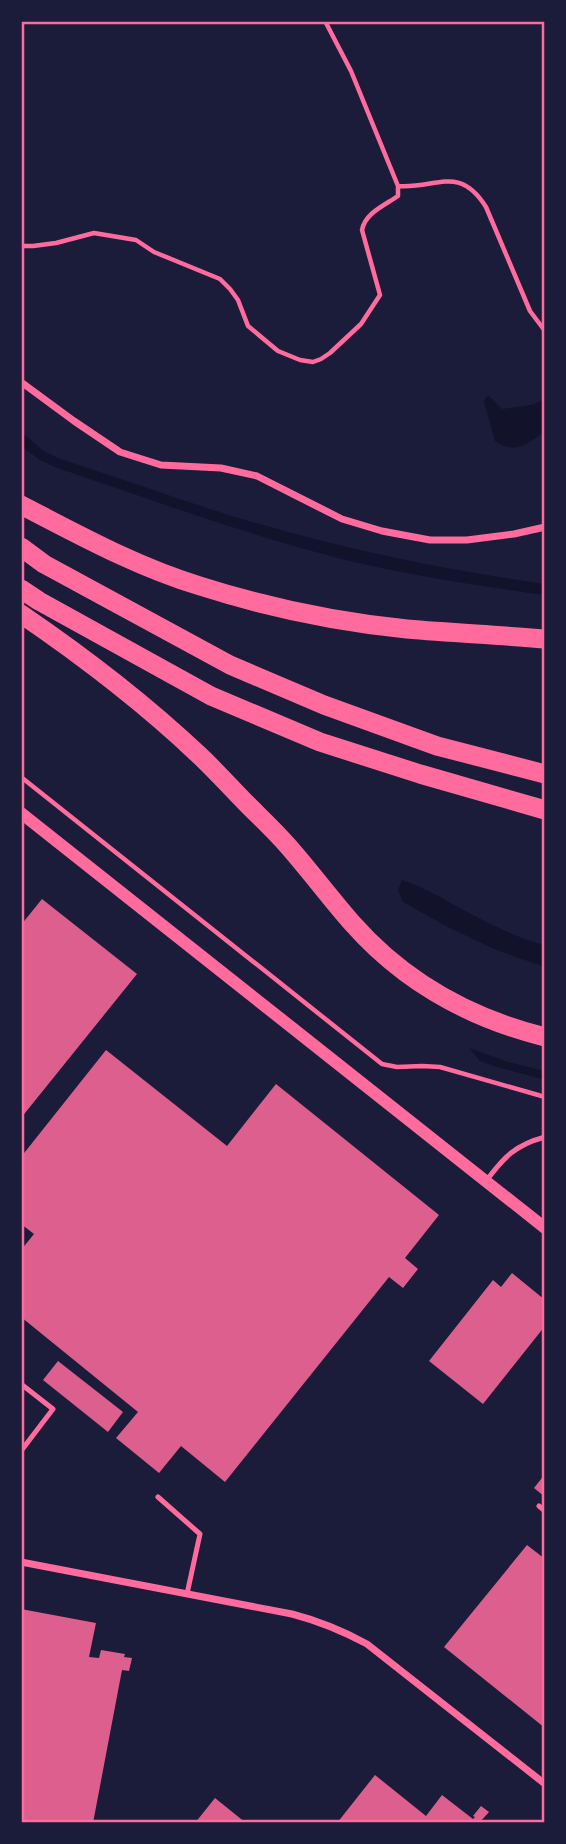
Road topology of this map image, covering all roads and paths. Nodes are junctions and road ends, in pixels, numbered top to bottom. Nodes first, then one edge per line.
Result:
1 (325, 21) edge
2 (398, 186) junction
3 (21, 246) edge
4 (545, 331) edge
5 (21, 382) edge
6 (21, 505) edge
7 (545, 527) edge
8 (21, 547) edge
9 (21, 589) edge
10 (21, 614) edge
11 (545, 639) edge
12 (545, 774) edge
13 (21, 777) edge
14 (545, 810) edge
15 (21, 813) edge
16 (545, 1037) edge
17 (545, 1097) edge
18 (545, 1137) edge
19 (486, 1181) junction
20 (545, 1228) edge
21 (21, 1384) edge
22 (21, 1451) edge
23 (158, 1497) dead end
24 (539, 1506) dead end
25 (545, 1511) edge
26 (21, 1562) edge
27 (187, 1594) junction
28 (545, 1784) edge

1 - 2 path
2 - 3 path
2 - 4 path
5 - 7 street
6 - 11 highway
8 - 12 highway
9 - 14 highway
10 - 16 highway
13 - 17 path
15 - 19 street
18 - 19 lane
19 - 20 street
21 - 22 lane
23 - 27 lane
24 - 25 lane
26 - 27 street
27 - 28 street

